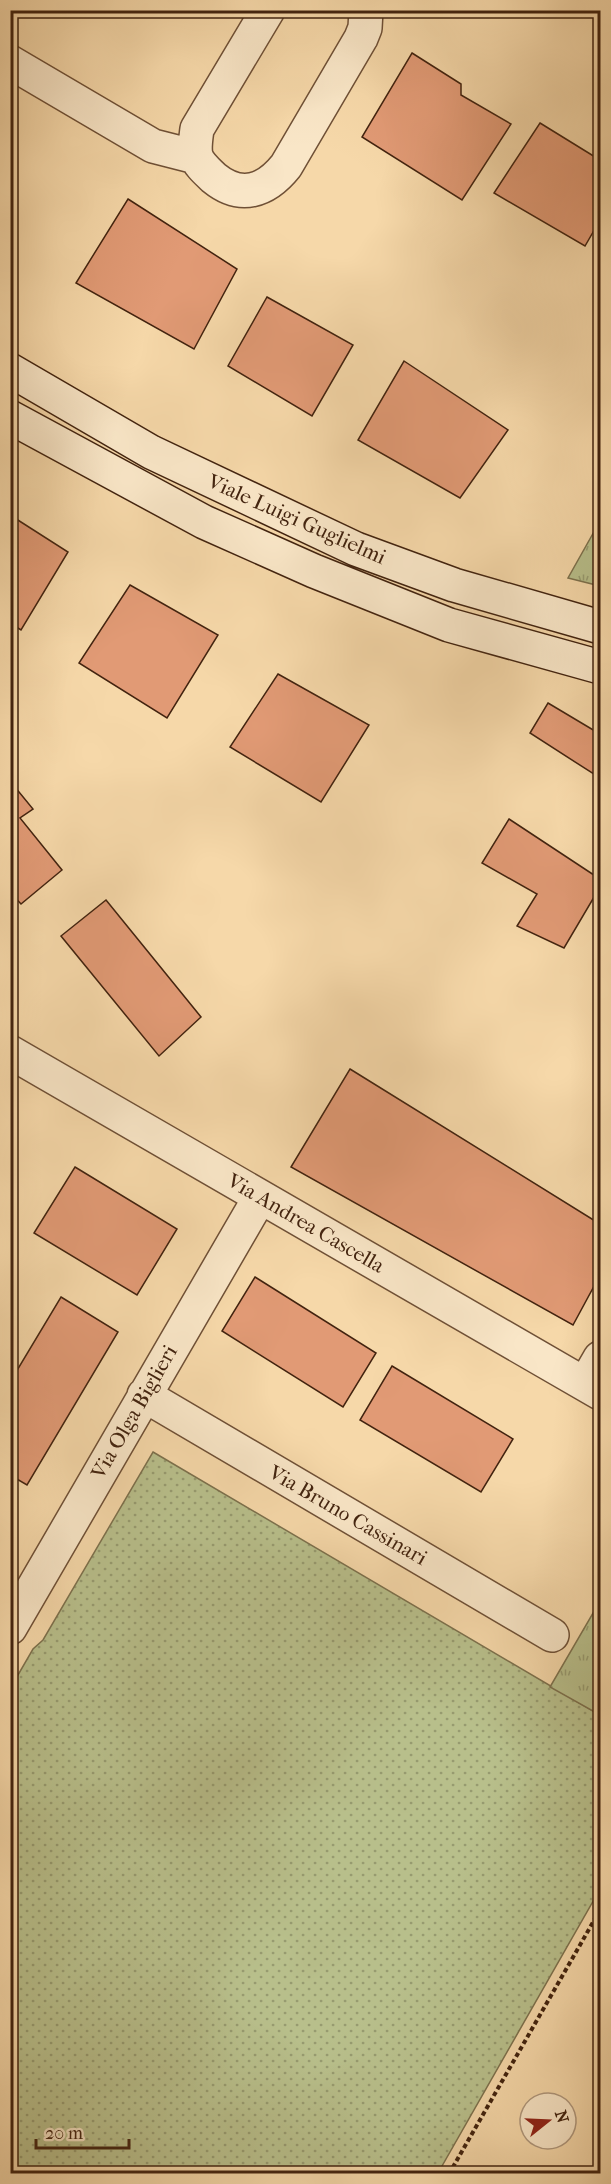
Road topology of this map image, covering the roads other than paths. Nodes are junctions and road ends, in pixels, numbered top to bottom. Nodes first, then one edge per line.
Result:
1 (268, 10) edge
2 (366, 10) edge
3 (10, 62) edge
4 (196, 157) junction
5 (10, 369) edge
6 (10, 417) edge
7 (600, 627) edge
8 (600, 667) edge
9 (10, 1052) edge
10 (260, 1197) junction
11 (595, 1379) edge
12 (144, 1395) junction
13 (10, 1628) edge
14 (552, 1635) dead end

1 - 4 street
2 - 4 street
3 - 4 street
5 - 7 street, Viale Luigi Guglielmi
6 - 8 street, Viale Luigi Guglielmi
9 - 10 street, Via Andrea Cascella
10 - 11 street, Via Andrea Cascella
10 - 12 street, Via Olga Biglieri
12 - 13 street, Via Olga Biglieri
12 - 14 street, Via Bruno Cassinari

